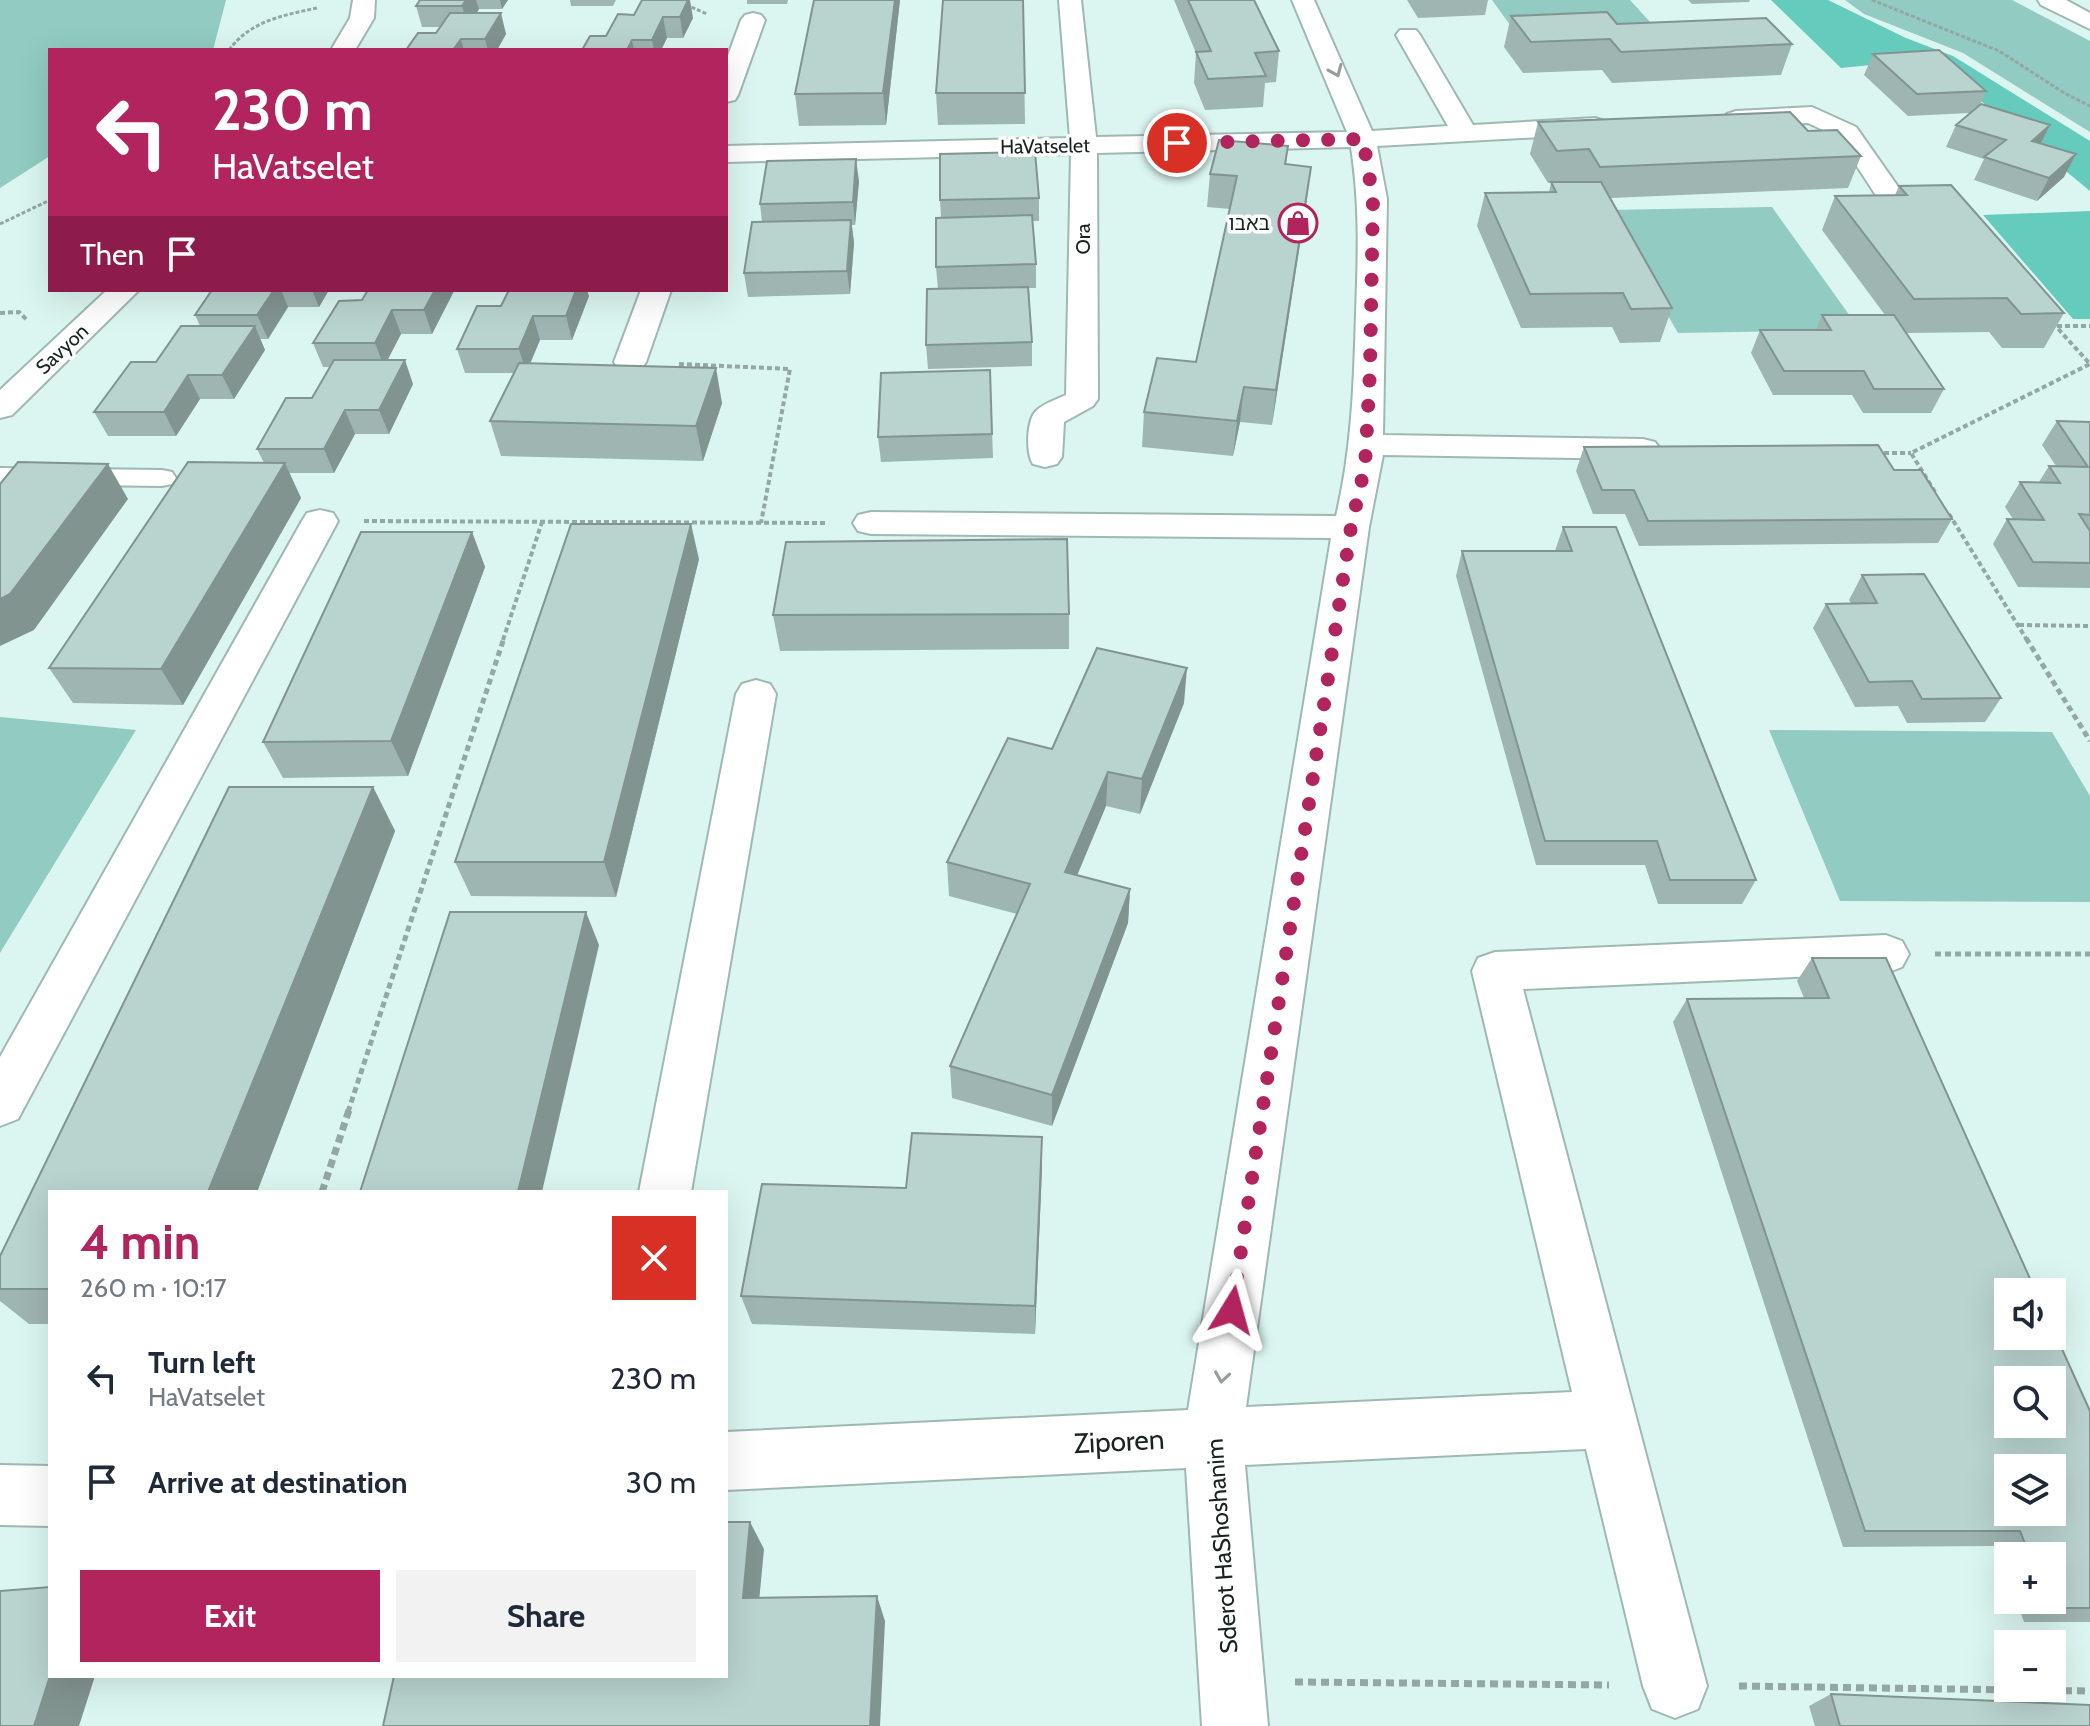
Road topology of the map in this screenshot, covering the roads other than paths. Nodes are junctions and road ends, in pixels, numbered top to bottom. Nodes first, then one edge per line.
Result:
1 (364, 0) edge
2 (1070, 0) edge
3 (1303, 0) edge
4 (2049, 0) edge
5 (753, 20) dead end
6 (2090, 22) edge
7 (1408, 35) dead end
8 (344, 48) edge
9 (728, 89) edge
10 (1717, 120) edge
11 (1623, 125) edge
12 (1465, 133) junction
13 (1363, 139) junction
14 (1084, 145) junction
15 (728, 154) edge
16 (1887, 191) dead end
17 (122, 292) edge
18 (655, 292) edge
19 (630, 362) edge
20 (0, 408) edge
21 (1366, 445) junction
22 (1679, 449) edge
23 (1045, 457) dead end
24 (0, 476) edge
25 (162, 478) dead end
26 (320, 521) road end
27 (871, 523) road end
28 (1351, 527) junction
29 (756, 694) dead end
30 (1886, 954) edge
31 (0, 1104) edge
32 (665, 1190) edge
33 (1607, 1419) junction
34 (1213, 1436) junction
35 (728, 1461) edge
36 (0, 1495) edge
37 (48, 1496) edge
38 (1675, 1686) dead end
39 (1235, 1726) edge

1 - 8 street
2 - 14 street, Ora
3 -> 13 street, Sderot HaShoshanim
4 - 6 street
5 - 9 street
7 - 12 street
10 - 16 street
11 - 12 street, HaVatselet
12 - 13 street, HaVatselet
13 - 14 street, HaVatselet
13 - 21 street, Sderot HaShoshanim
14 - 15 street, HaVatselet
14 - 23 street, Ora
17 - 20 street, Savyon
18 - 19 street
21 - 22 street
21 - 28 street, Sderot HaShoshanim
24 - 25 lane
26 - 31 street
27 - 28 street
28 -> 34 street, Sderot HaShoshanim
29 - 32 street
30 - 33 street
33 - 34 street, Ziporen
33 - 38 street
34 - 35 street, Ziporen
34 - 39 street, Sderot HaShoshanim
36 - 37 street

